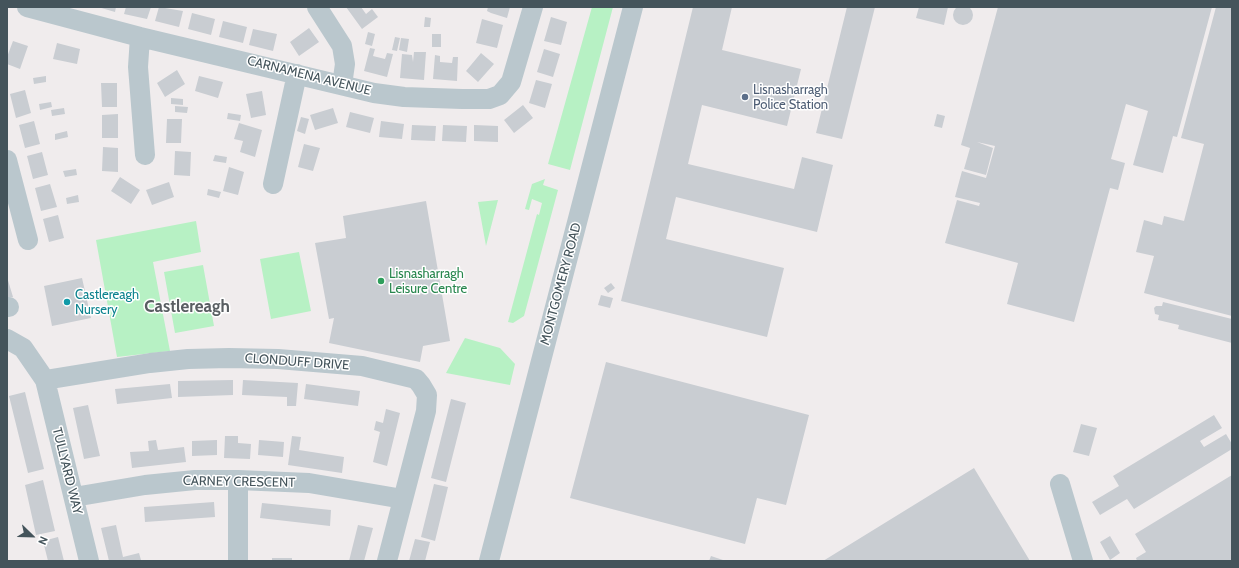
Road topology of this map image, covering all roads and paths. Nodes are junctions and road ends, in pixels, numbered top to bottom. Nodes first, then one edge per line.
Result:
1 (28, 7) edge
2 (317, 7) edge
3 (533, 7) edge
4 (633, 7) edge
5 (140, 36) junction
6 (297, 74) junction
7 (342, 85) junction
8 (145, 155) dead end
9 (7, 160) edge
10 (273, 184) dead end
11 (28, 240) dead end
12 (7, 339) edge
13 (45, 380) junction
14 (238, 480) junction
15 (1060, 484) dead end
16 (74, 497) junction
17 (403, 498) junction
18 (89, 561) edge
19 (238, 561) edge
20 (387, 561) edge
21 (489, 561) edge
22 (1083, 561) edge

1 - 5 street, CARNAMENA AVENUE
2 - 7 street
3 - 7 street, CARNAMENA AVENUE
4 - 21 street, MONTGOMERY ROAD
5 - 6 street, CARNAMENA AVENUE
5 - 8 street
6 - 7 street, CARNAMENA AVENUE
6 - 10 street
9 - 11 street
12 - 13 street
13 - 16 street, TULLYARD WAY
13 - 17 street, CLONDUFF DRIVE
14 - 16 street, CARNEY CRESCENT
14 - 17 street, CARNEY CRESCENT
14 - 19 street
15 - 22 street
16 - 18 street, TULLYARD WAY
17 - 20 street, CLONDUFF DRIVE

